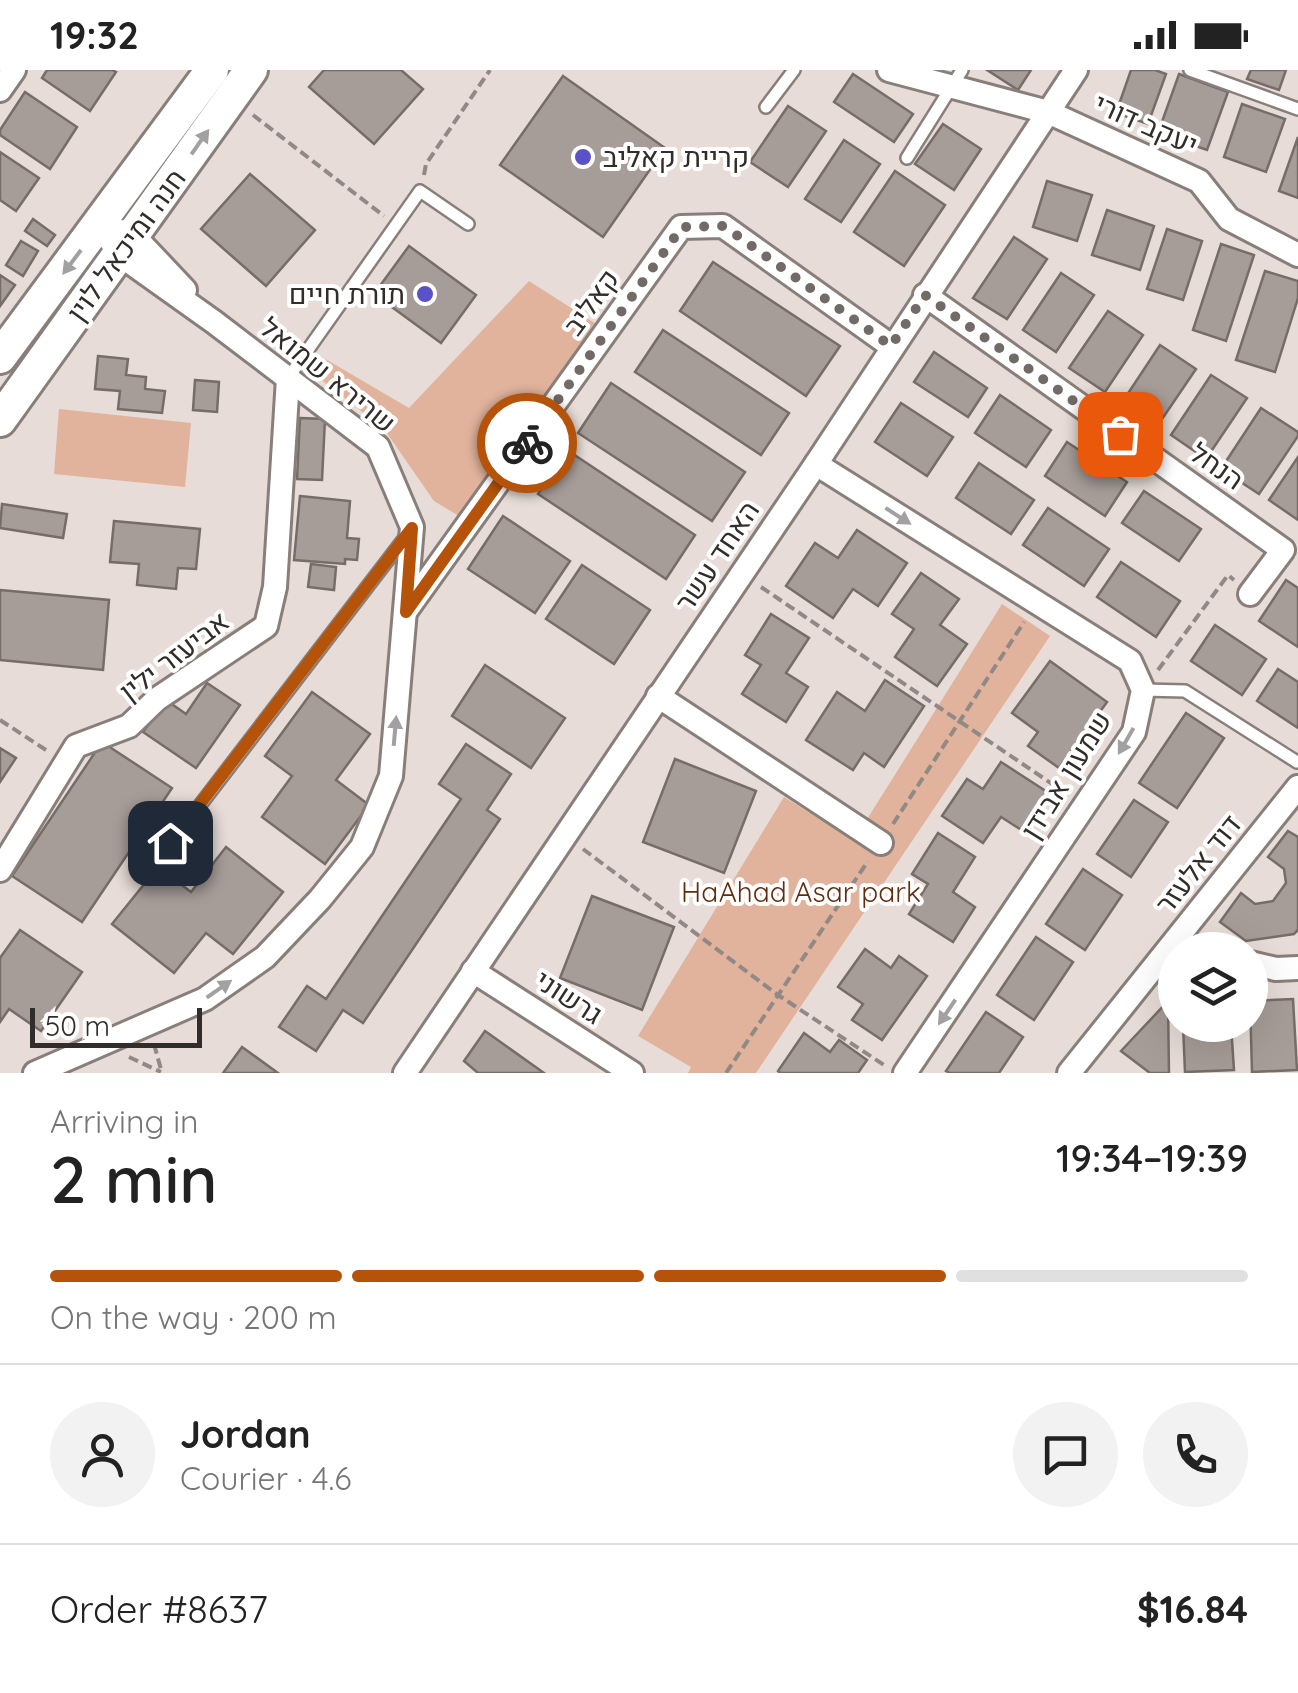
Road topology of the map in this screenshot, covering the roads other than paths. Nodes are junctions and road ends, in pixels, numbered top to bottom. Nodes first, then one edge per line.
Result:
1 (14, 70) edge
2 (212, 70) edge
3 (251, 70) edge
4 (794, 70) edge
5 (889, 70) edge
6 (1076, 70) edge
7 (1190, 70) edge
8 (957, 78) edge
9 (0, 90) edge
10 (766, 107) dead end
11 (1298, 110) edge
12 (1048, 112) junction
13 (907, 158) dead end
14 (100, 224) junction
15 (468, 224) dead end
16 (127, 245) junction
17 (1298, 255) edge
18 (925, 295) junction
19 (891, 346) junction
20 (0, 357) edge
21 (288, 378) junction
22 (0, 420) edge
23 (816, 464) junction
24 (412, 528) junction
25 (1250, 594) road end
26 (406, 612) junction
27 (1143, 690) junction
28 (658, 696) junction
29 (1297, 762) edge
30 (1298, 786) edge
31 (170, 843) dead end
32 (881, 843) dead end
33 (0, 870) edge
34 (1190, 932) edge
35 (1268, 967) edge
36 (1298, 968) edge
37 (473, 971) junction
38 (1158, 974) edge
39 (1072, 1072) edge
40 (35, 1073) edge
41 (404, 1073) edge
42 (632, 1073) edge
43 (906, 1073) edge

1 - 9 street
2 - 14 main road, חנה ומיכאל לוין
16 -> 3 main road, חנה ומיכאל לוין
4 - 10 lane
5 - 8 street, יעקב דורי
6 - 12 street, האחד עשר
7 - 11 lane
8 - 12 street, יעקב דורי
8 - 13 lane
12 - 17 street, יעקב דורי
12 - 18 street, האחד עשר
14 - 16 street, שרירא שמואל
14 -> 20 main road, חנה ומיכאל לוין
15 - 21 lane
16 - 21 street, שרירא שמואל
16 - 22 main road, חנה ומיכאל לוין
18 - 19 street, האחד עשר
18 - 25 street, הנחל
19 - 23 street, האחד עשר
19 - 26 street, קאליב
21 - 24 street, שרירא שמואל
21 - 33 street, אביעזר ילין
23 -> 27 street, שמעון אבידן
23 - 28 street, האחד עשר
24 - 26 street, שרירא שמואל
24 - 31 lane
40 -> 26 street, שרירא שמואל
27 - 29 lane
27 -> 43 street, שמעון אבידן
28 - 32 street
28 - 37 street, האחד עשר
30 - 34 street, דוד אלעזר
35 - 36 street
37 - 41 street, האחד עשר
37 - 42 street, גרשוני
38 - 39 street, דוד אלעזר

